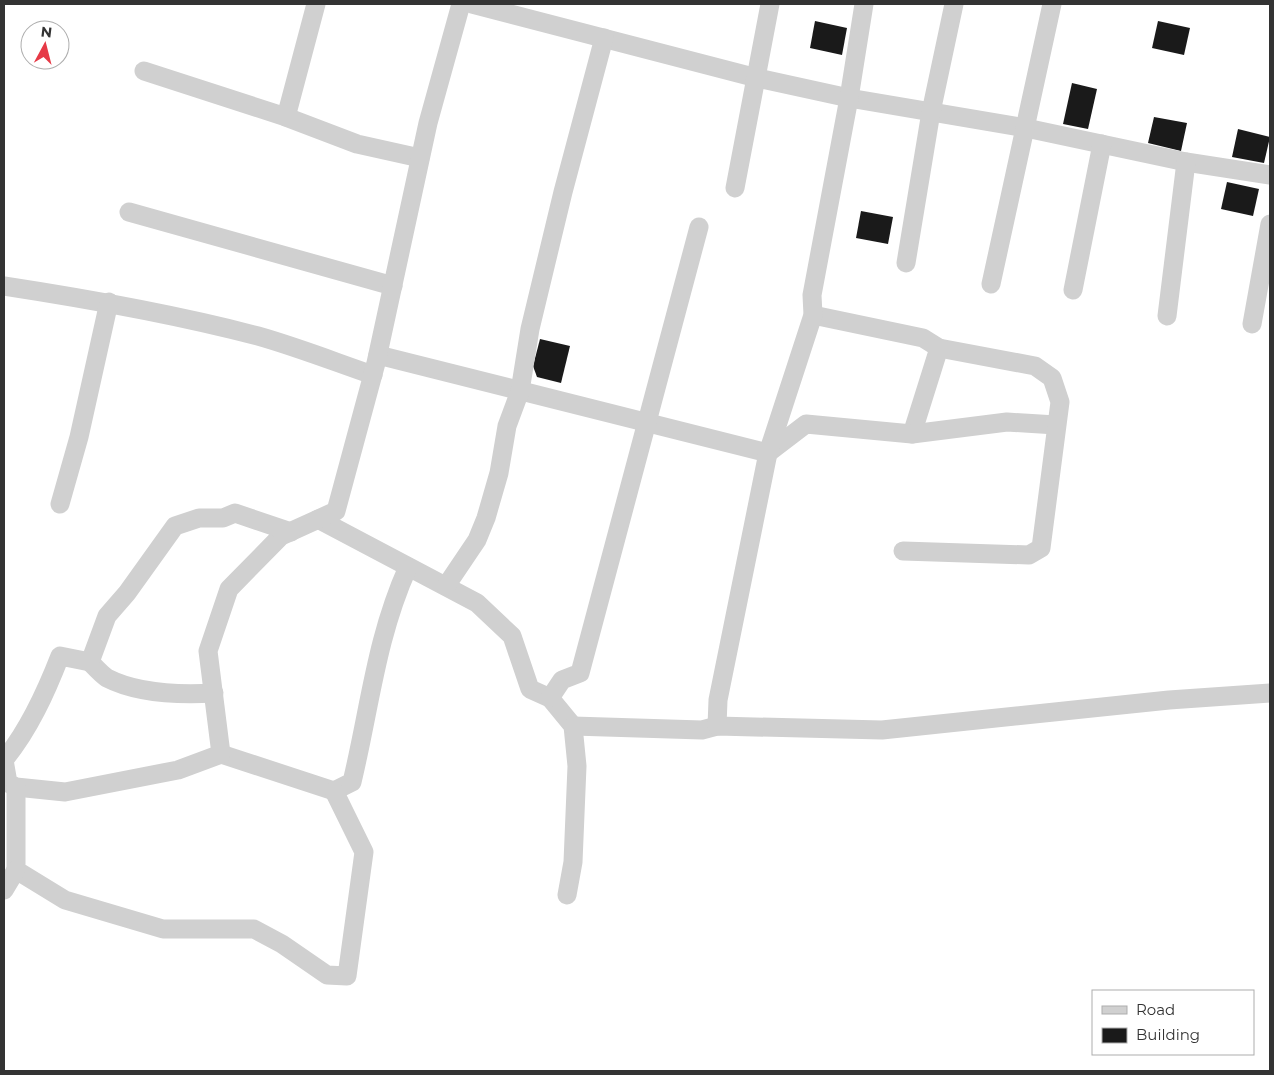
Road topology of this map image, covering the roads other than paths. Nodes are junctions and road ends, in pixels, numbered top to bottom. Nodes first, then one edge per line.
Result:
1 (316, 4) edge
2 (461, 4) edge
3 (472, 4) edge
4 (770, 4) edge
5 (864, 4) edge
6 (954, 4) edge
7 (1052, 4) edge
8 (604, 38) junction
9 (144, 71) dead end
10 (757, 78) junction
11 (849, 98) junction
12 (931, 112) junction
13 (286, 117) junction
14 (1026, 128) junction
15 (1102, 144) junction
16 (420, 158) junction
17 (1186, 162) junction
18 (1270, 175) edge
19 (735, 188) dead end
20 (129, 212) dead end
21 (1270, 224) edge
22 (699, 226) dead end
23 (906, 263) dead end
24 (992, 284) dead end
25 (4, 286) edge
26 (393, 286) junction
27 (1073, 290) dead end
28 (109, 302) junction
29 (813, 315) junction
30 (1167, 316) dead end
31 (1252, 324) dead end
32 (940, 348) junction
33 (378, 354) junction
34 (373, 375) junction
35 (520, 391) junction
36 (647, 421) junction
37 (1056, 425) junction
38 (912, 434) junction
39 (768, 453) junction
40 (60, 504) dead end
41 (318, 519) junction
42 (291, 532) junction
43 (903, 551) dead end
44 (408, 567) junction
45 (446, 586) junction
46 (90, 662) junction
47 (214, 693) junction
48 (1270, 693) edge
49 (550, 698) junction
50 (573, 726) junction
51 (717, 726) junction
52 (221, 754) junction
53 (4, 760) edge
54 (16, 788) junction
55 (334, 791) junction
56 (16, 870) junction
57 (4, 890) edge
58 (567, 895) dead end

1 - 13 street
2 - 16 street
3 - 8 street
4 - 10 street
5 - 11 street
6 - 12 street
7 - 14 street
8 - 10 street
8 - 35 street
9 - 13 street
10 - 11 street
10 - 19 street
11 - 12 street
11 - 29 street
12 - 14 street
12 - 23 street
13 - 16 street
14 - 15 street
14 - 24 street
15 - 17 street
15 - 27 street
16 - 26 street
17 - 18 street
17 - 30 street
20 - 26 street
21 - 31 street
22 - 36 street
25 - 28 street
26 - 33 street
28 - 34 street
28 - 40 street
29 - 32 street
29 - 39 street
32 - 37 street
32 - 38 street
33 - 34 street
33 - 35 street
34 - 41 street
35 - 36 street
35 - 45 street
36 - 39 street
36 - 49 street
37 - 38 street
37 - 43 street
38 - 39 street
39 - 51 street
41 - 42 street
41 - 44 street
42 - 46 street
42 - 47 street
44 - 45 street
44 - 55 street
45 - 49 street
46 - 47 street
46 - 53 street
47 - 52 street
48 - 51 street
49 - 50 street
50 - 51 street
50 - 58 street
52 - 54 street
52 - 55 street
53 - 54 street
54 - 56 street
55 - 56 street
56 - 57 street

